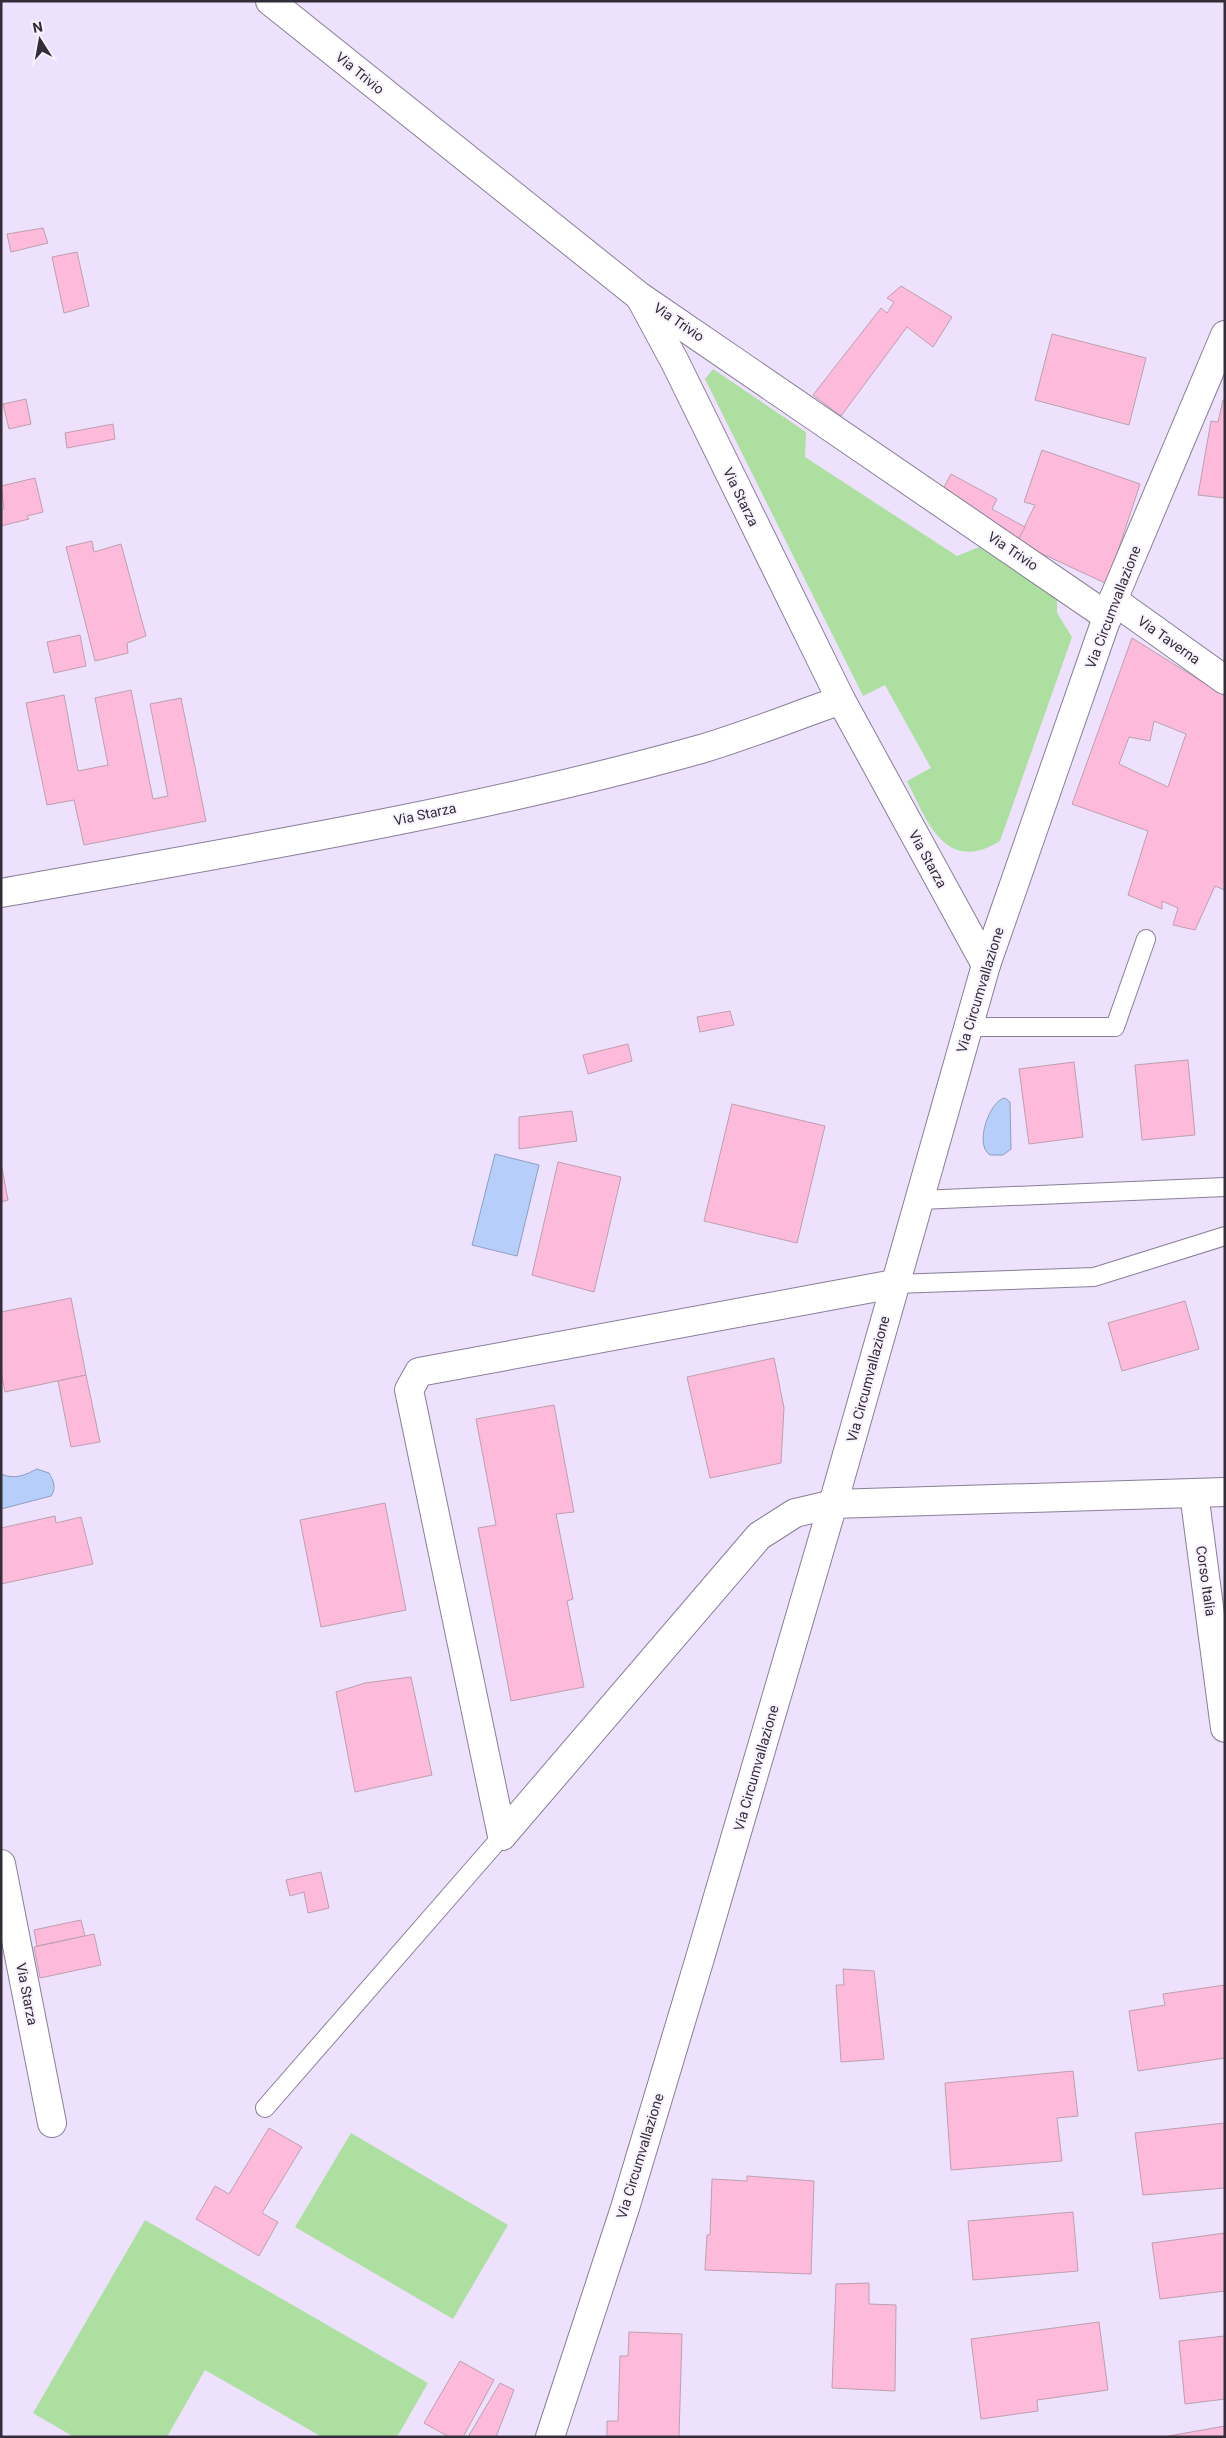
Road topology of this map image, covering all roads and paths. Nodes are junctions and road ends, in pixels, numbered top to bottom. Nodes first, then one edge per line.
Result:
1 (270, 1) edge
2 (639, 296) junction
3 (1225, 335) edge
4 (1110, 608) junction
5 (1225, 680) edge
6 (841, 700) junction
7 (1, 893) edge
8 (1146, 939) dead end
9 (986, 965) junction
10 (969, 1027) junction
11 (1225, 1187) edge
12 (920, 1200) junction
13 (1225, 1236) edge
14 (894, 1284) junction
15 (1225, 1492) edge
16 (1194, 1493) junction
17 (834, 1504) junction
18 (1225, 1728) edge
19 (502, 1836) junction
20 (1, 1864) edge
21 (265, 2108) dead end
22 (52, 2123) dead end
23 (550, 2437) edge

1 - 2 street, Via Trivio
2 - 4 street, Via Trivio
2 - 6 street, Via Starza
3 - 4 street, Via Circumvallazione
4 - 5 street, Via Taverna
4 - 9 street, Via Circumvallazione
6 - 7 street, Via Starza
6 - 9 street, Via Starza
8 - 10 lane
9 - 10 street, Via Circumvallazione
10 - 12 street, Via Circumvallazione
11 - 12 lane
12 - 14 street, Via Circumvallazione
13 - 14 lane
14 - 17 street, Via Circumvallazione
14 - 19 street
15 - 16 street
16 - 17 street
16 - 18 street, Corso Italia
17 - 19 street
17 - 23 street, Via Circumvallazione
19 - 21 lane
20 - 22 street, Via Starza

